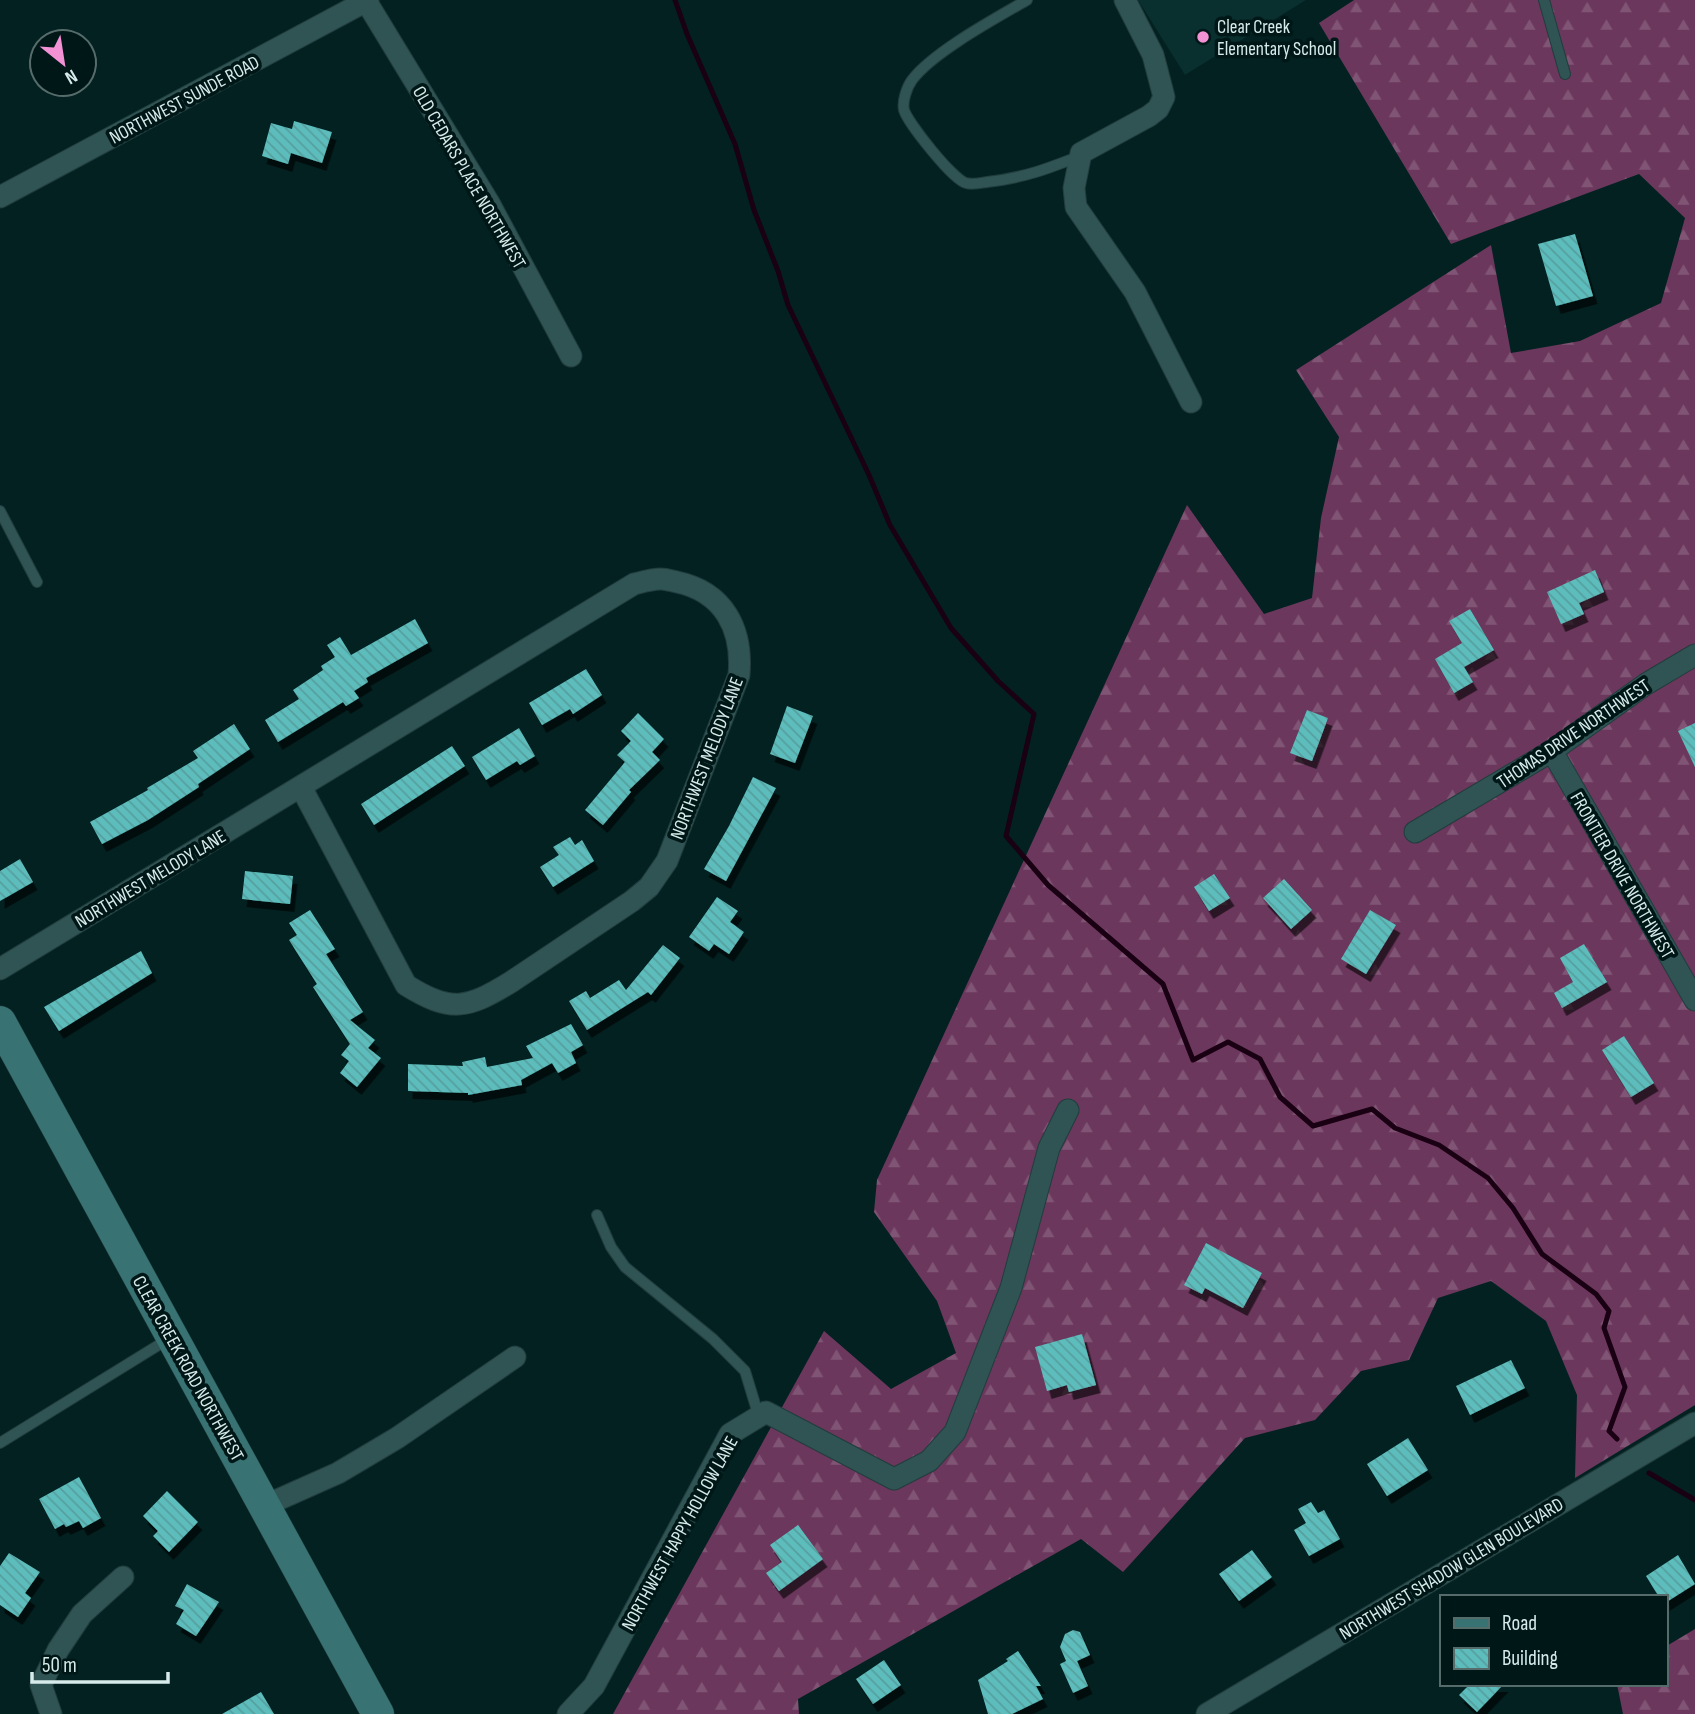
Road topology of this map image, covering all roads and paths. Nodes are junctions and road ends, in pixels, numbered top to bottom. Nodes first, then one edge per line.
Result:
1 (1027, 0) edge
2 (1125, 0) edge
3 (1544, 0) edge
4 (367, 1) edge
5 (1565, 74) dead end
6 (1080, 156) junction
7 (0, 197) edge
8 (571, 356) dead end
9 (1191, 402) dead end
10 (0, 511) edge
11 (37, 582) dead end
12 (1695, 655) edge
13 (1552, 751) junction
14 (300, 787) junction
15 (1415, 832) dead end
16 (0, 969) edge
17 (1695, 1000) edge
18 (0, 1022) edge
19 (1068, 1110) dead end
20 (597, 1215) dead end
21 (172, 1337) junction
22 (515, 1357) dead end
23 (759, 1417) junction
24 (1695, 1423) edge
25 (0, 1443) edge
26 (264, 1506) junction
27 (123, 1577) dead end
28 (51, 1714) edge
29 (378, 1714) edge
30 (568, 1714) edge
31 (1207, 1714) edge

1 - 6 lane
2 - 6 street
3 - 5 lane
4 - 7 street, NORTHWEST SUNDE ROAD
4 - 8 street, OLD CEDARS PLACE NORTHWEST
6 - 9 street
10 - 11 lane
12 - 13 street, THOMAS DRIVE NORTHWEST
13 - 15 street, THOMAS DRIVE NORTHWEST
13 - 17 street, FRONTIER DRIVE NORTHWEST
14 - 14 street, NORTHWEST MELODY LANE
14 - 16 street, NORTHWEST MELODY LANE
18 - 21 main road, CLEAR CREEK ROAD NORTHWEST
19 - 23 street
20 - 23 lane
21 - 25 lane
21 - 26 main road, CLEAR CREEK ROAD NORTHWEST
22 - 26 street
23 - 30 street, NORTHWEST HAPPY HOLLOW LANE
24 - 31 street, NORTHWEST SHADOW GLEN BOULEVARD
26 - 29 main road, CLEAR CREEK ROAD NORTHWEST
27 - 28 street

